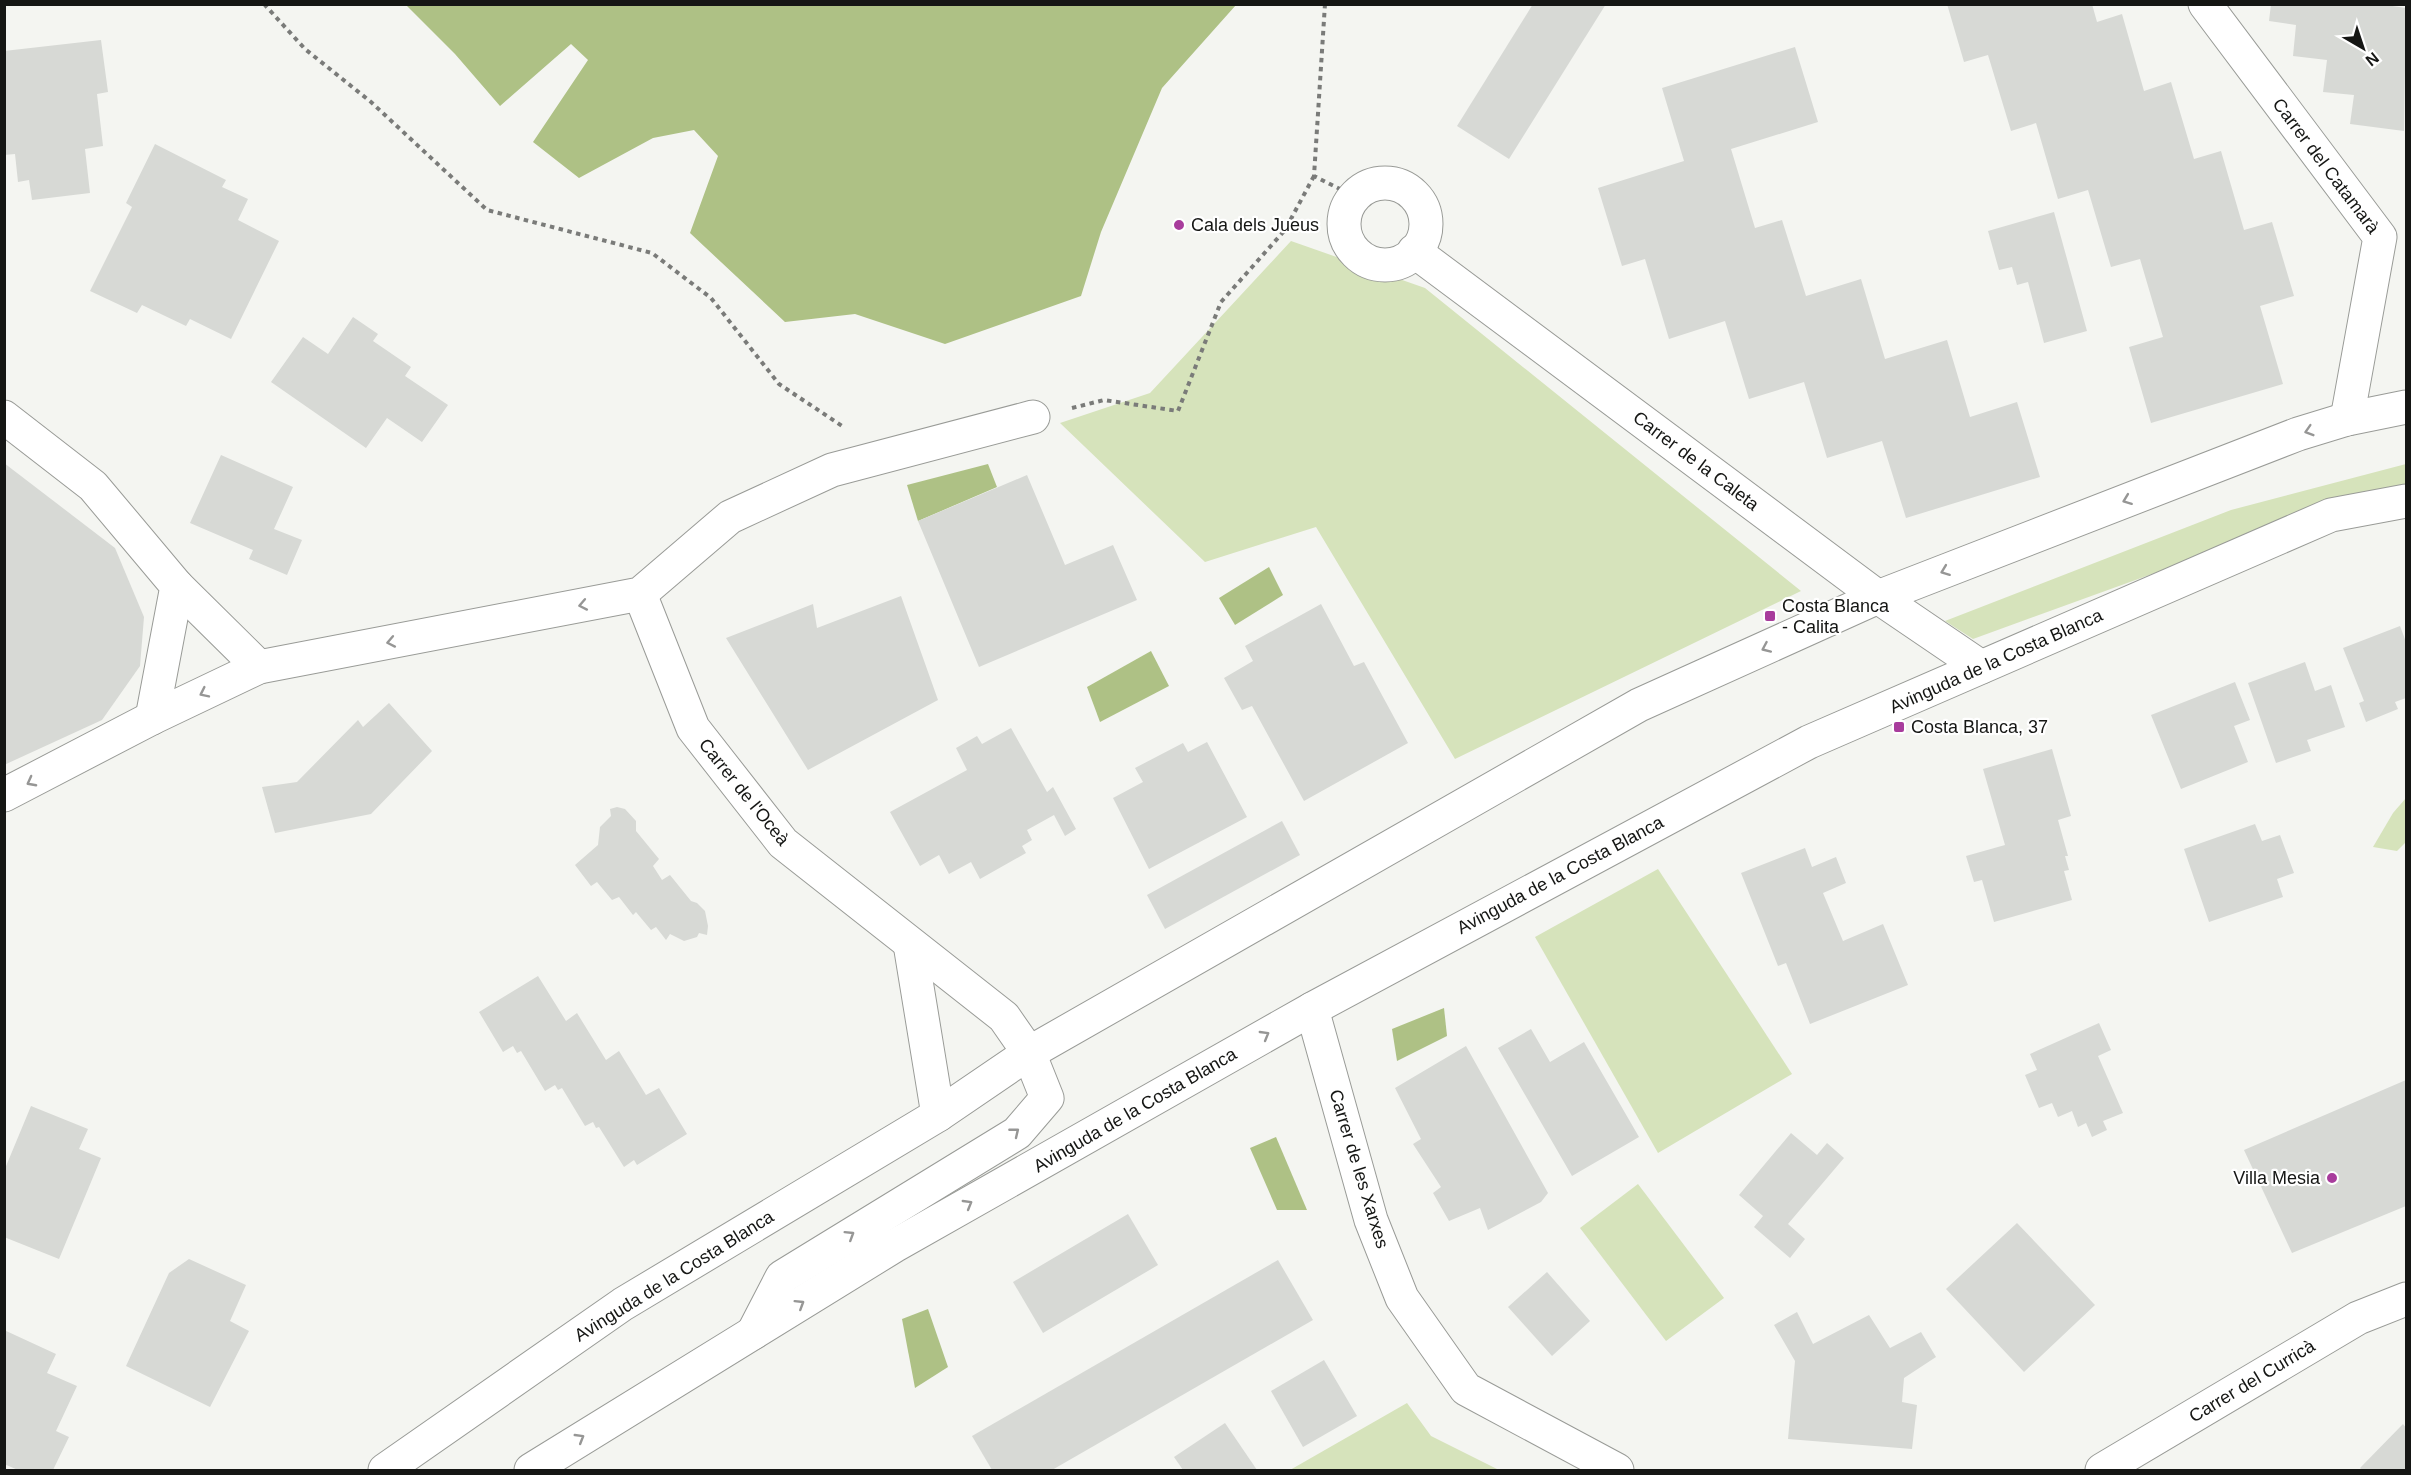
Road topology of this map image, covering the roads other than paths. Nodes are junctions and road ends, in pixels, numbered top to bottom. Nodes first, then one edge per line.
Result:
1 (2205, 4) edge
2 (1414, 251) junction
3 (2406, 407) edge
4 (4, 417) edge
5 (1033, 417) road end
6 (2347, 419) junction
7 (2406, 501) edge
8 (177, 586) junction
9 (640, 594) junction
10 (1878, 597) junction
11 (259, 667) junction
12 (1981, 667) junction
13 (152, 718) junction
14 (4, 795) edge
15 (910, 944) junction
16 (1312, 1009) junction
17 (1029, 1053) junction
18 (938, 1115) junction
19 (2406, 1299) edge
20 (753, 1333) junction
21 (385, 1470) edge
22 (531, 1470) edge
23 (1617, 1470) edge
24 (2102, 1470) edge

1 - 6 street, Carrer del Catamarà
2 - 2 street
2 - 10 street, Carrer de la Caleta
3 - 6 street, Avinguda de la Costa Blanca
4 - 8 street
5 - 9 street
6 -> 10 street, Avinguda de la Costa Blanca
7 - 12 street, Avinguda de la Costa Blanca
8 - 11 street
8 - 13 street
9 -> 11 street
9 - 15 street, Carrer de l'Oceà
10 - 12 street, Carrer de la Caleta
10 -> 17 street, Avinguda de la Costa Blanca
11 -> 13 street
12 - 16 street, Avinguda de la Costa Blanca
13 -> 14 street
15 - 17 street, Carrer de l'Oceà
15 - 18 street
20 -> 16 street, Avinguda de la Costa Blanca
16 - 23 street, Carrer de les Xarxes
17 - 18 street, Avinguda de la Costa Blanca
20 -> 17 street
18 - 21 street, Avinguda de la Costa Blanca
19 - 24 street, Carrer del Curricà
22 -> 20 street, Avinguda de la Costa Blanca

